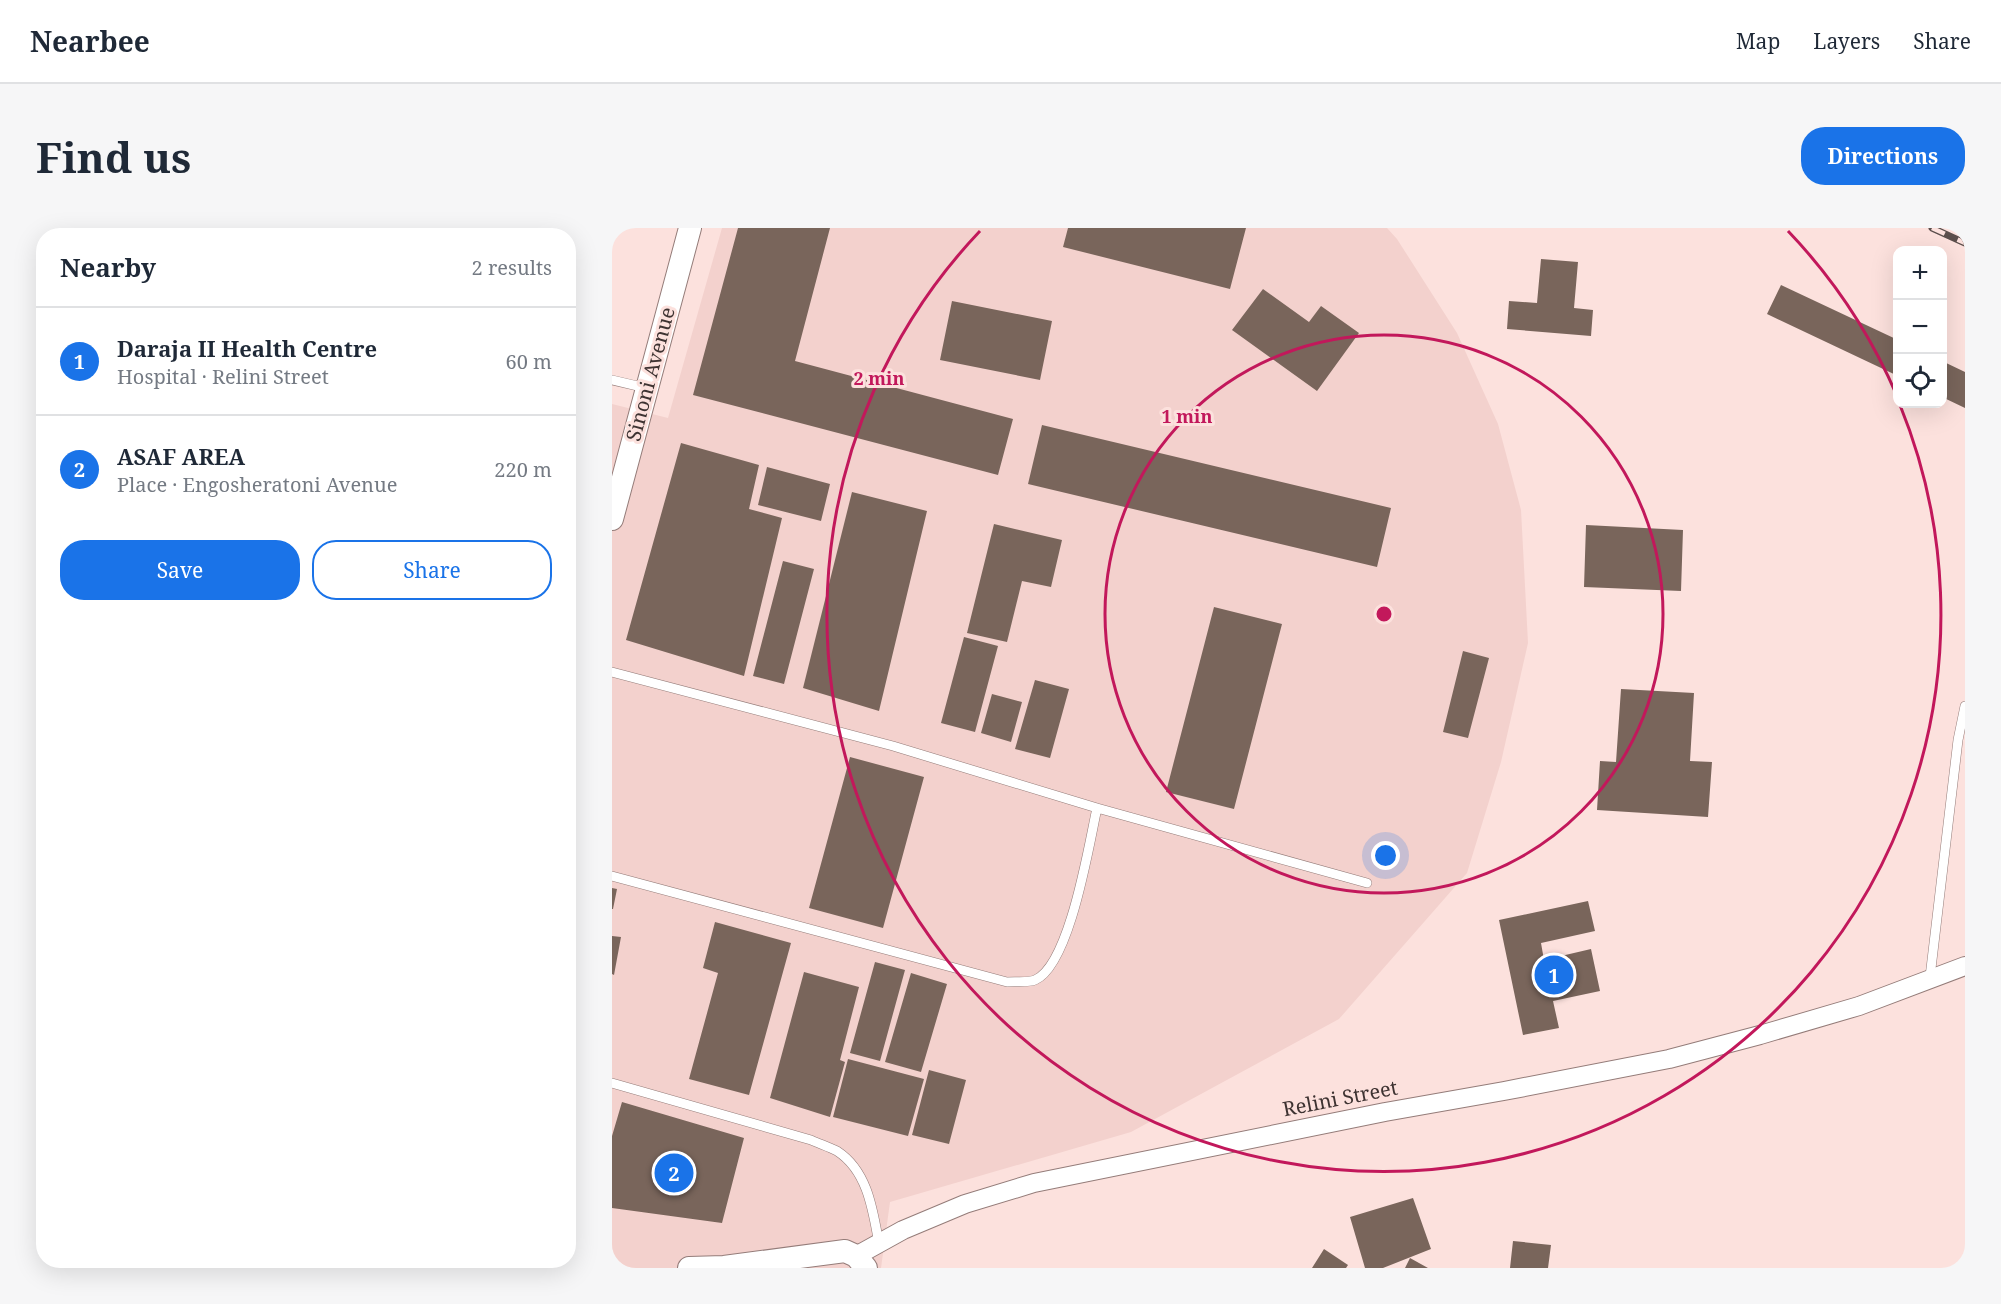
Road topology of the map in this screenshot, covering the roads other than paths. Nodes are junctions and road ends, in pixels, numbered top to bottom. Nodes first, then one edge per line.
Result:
1 (690, 228) edge
2 (612, 380) edge
3 (646, 388) junction
4 (612, 519) edge
5 (612, 672) edge
6 (1965, 706) edge
7 (1097, 808) junction
8 (612, 876) edge
9 (1367, 883) dead end
10 (1965, 966) edge
11 (1930, 977) junction
12 (612, 1083) edge
13 (879, 1244) junction
14 (861, 1262) edge
15 (689, 1268) edge

1 - 3 street, Sinoni Avenue
2 - 3 lane
3 - 4 street, Sinoni Avenue
5 - 7 lane
6 - 11 lane
7 - 8 lane
7 - 9 lane
10 - 11 street, Relini Street
11 - 13 street, Relini Street
12 - 13 lane
13 - 14 street, Relini Street
14 - 15 street

